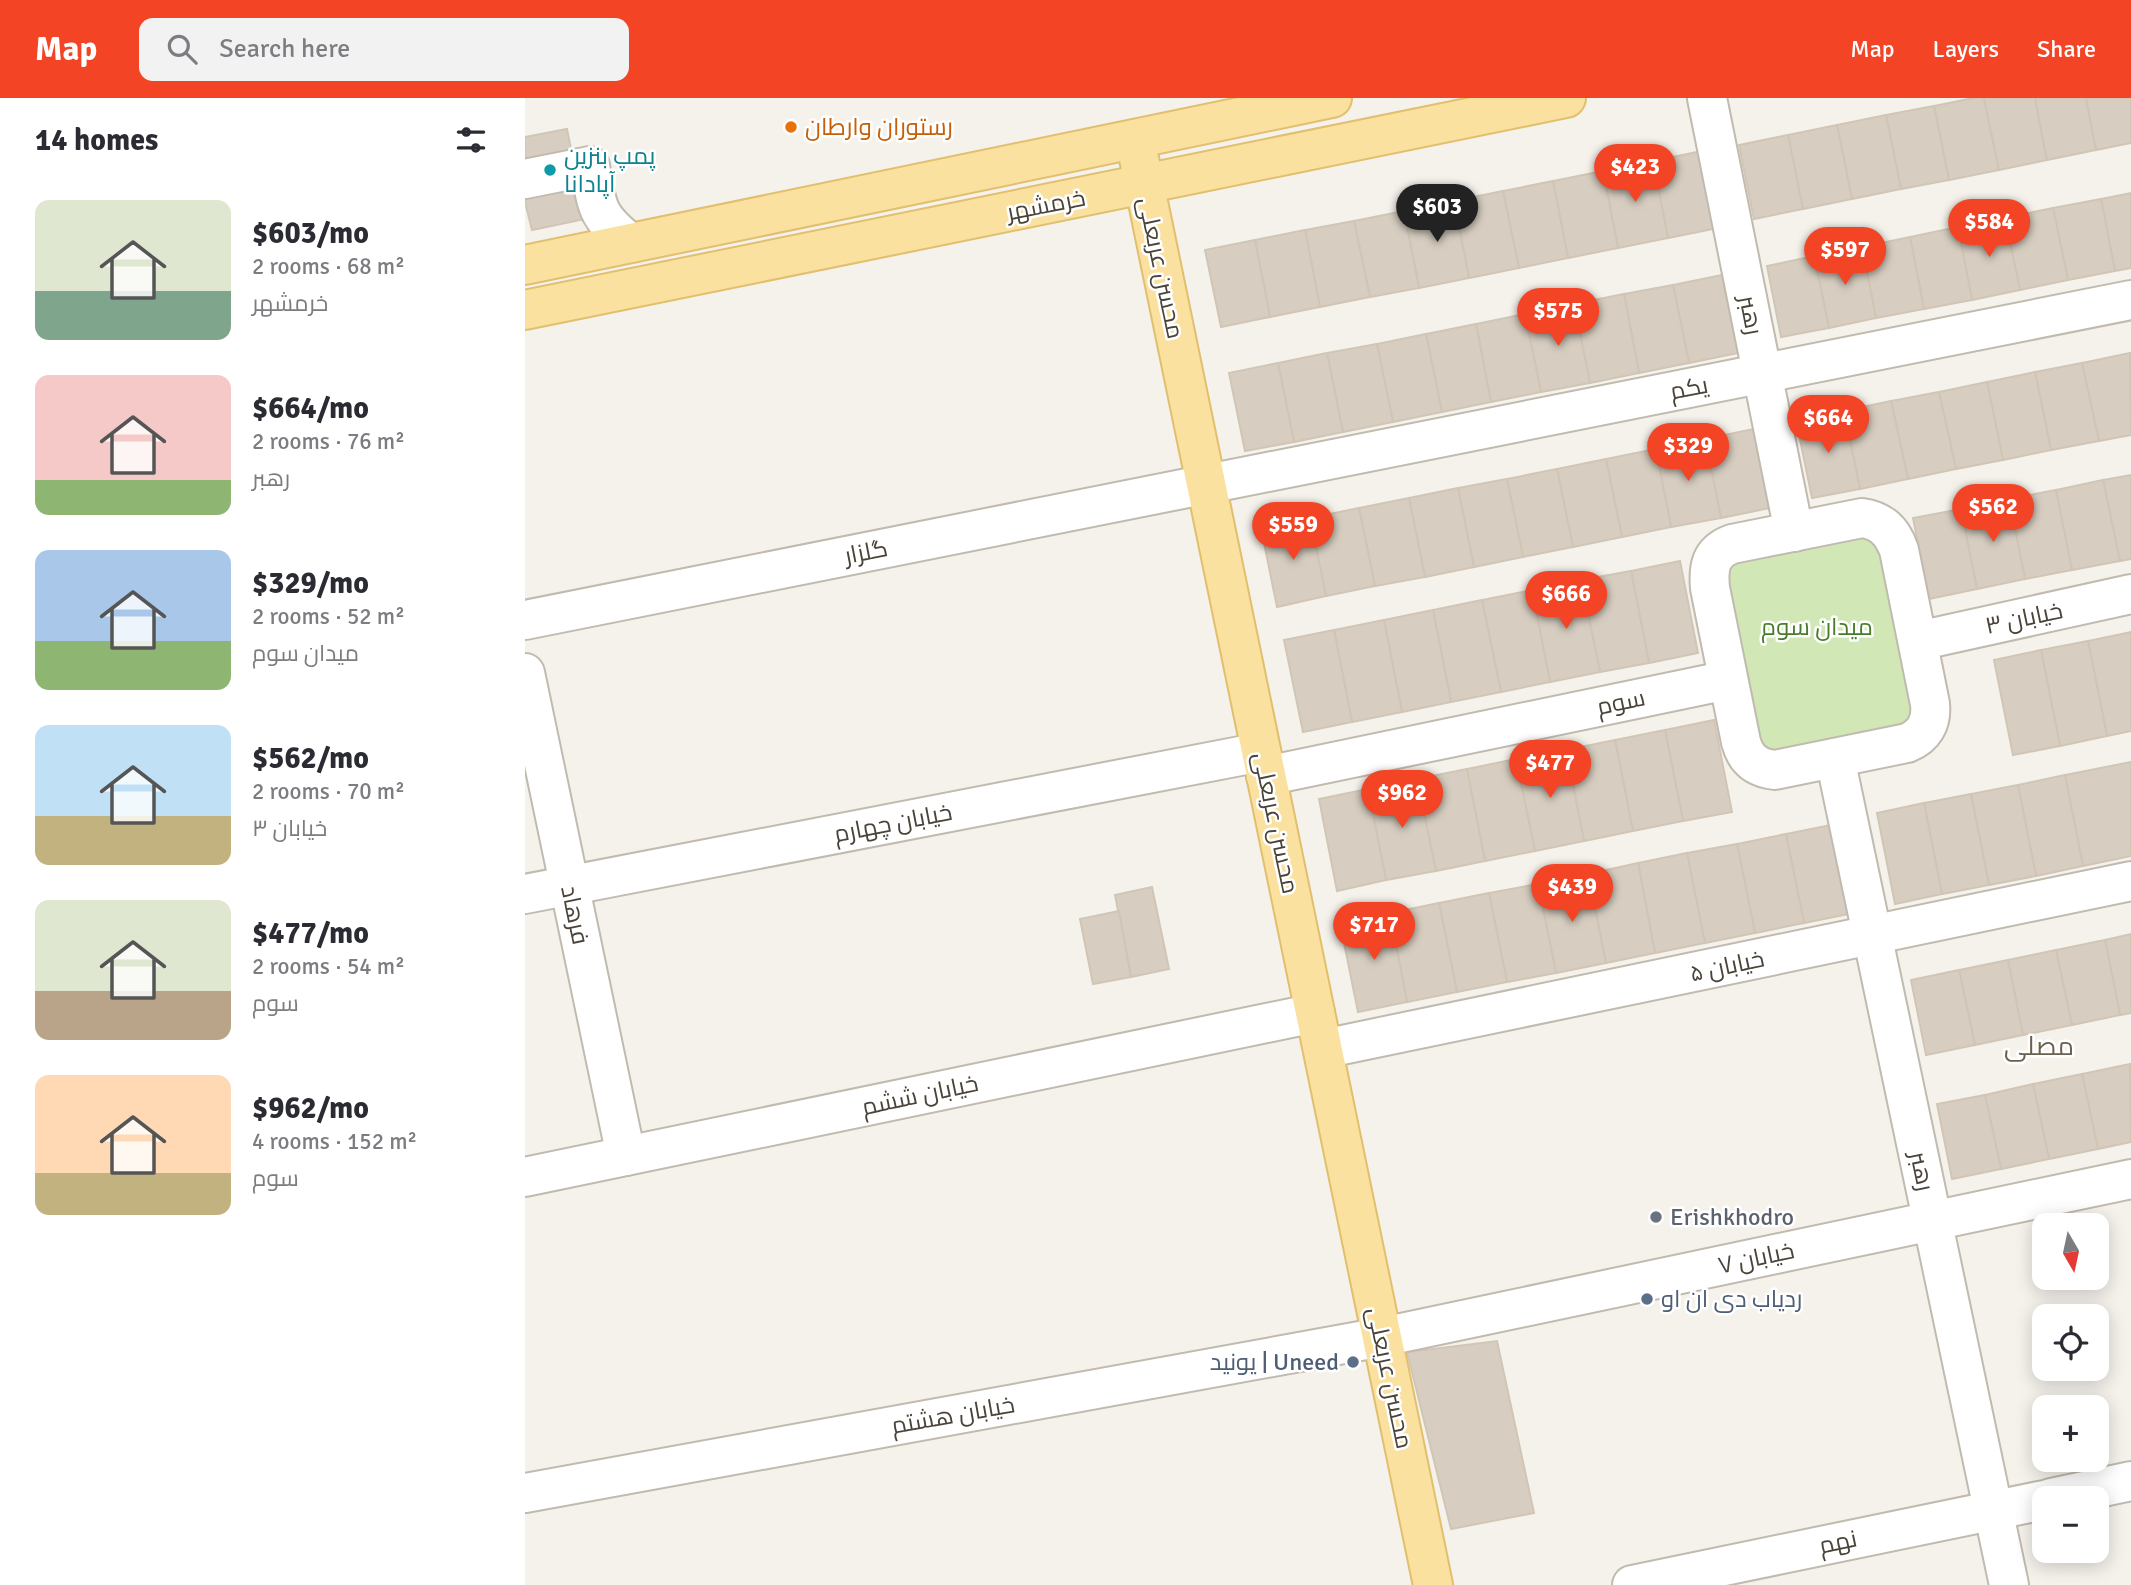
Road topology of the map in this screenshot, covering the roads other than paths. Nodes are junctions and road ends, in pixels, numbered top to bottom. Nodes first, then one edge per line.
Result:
1 (1332, 98) edge
2 (1566, 98) edge
3 (1707, 98) edge
4 (1135, 139) junction
5 (525, 179) edge
6 (1144, 184) junction
7 (629, 243) junction
8 (532, 263) edge
9 (2131, 300) edge
10 (536, 308) edge
11 (1762, 373) junction
12 (1206, 485) junction
13 (1794, 532) junction
14 (2131, 594) edge
15 (525, 620) edge
16 (1918, 641) junction
17 (525, 673) edge
18 (1728, 680) junction
19 (1835, 758) junction
20 (1264, 764) junction
21 (2131, 881) edge
22 (569, 886) junction
23 (525, 894) edge
24 (1872, 936) junction
25 (1319, 1031) junction
26 (626, 1156) junction
27 (525, 1177) edge
28 (2131, 1179) edge
29 (1932, 1222) junction
30 (1382, 1337) junction
31 (2131, 1481) edge
32 (2107, 1486) edge
33 (525, 1493) edge
34 (2032, 1502) edge
35 (1993, 1510) junction
36 (1433, 1585) edge
37 (1632, 1585) edge
38 (2009, 1585) edge

1 - 4 main road, خرمشهر
2 - 6 main road, خرمشهر
3 - 11 street, رهبر
4 - 6 main road, محسن عربعلی
4 - 7 main road, خرمشهر
5 - 7 street
6 - 10 main road, خرمشهر
6 - 12 main road, محسن عربعلی
7 - 8 main road, خرمشهر
8 - 10 main road
9 - 11 street, یکم
11 - 12 street, یکم
11 - 13 street, رهبر
12 - 15 street, گلزار
12 - 20 main road, محسن عربعلی
13 - 16 street
13 - 18 street
14 - 16 street, خیابان ۳
16 - 19 street
17 - 22 street, فرهاد
18 - 19 street
18 - 20 street, سوم
19 - 24 street, رهبر
20 - 22 street, خیابان چهارم
20 - 25 main road, محسن عربعلی
21 - 24 street, خیابان ۵
22 - 23 street, خیابان چهارم
22 - 26 street, فرهاد
24 - 25 street, خیابان ۵
24 - 29 street, رهبر
25 - 26 street, خیابان ششم
25 - 30 main road, محسن عربعلی
26 - 27 street, خیابان ششم
28 - 29 street, خیابان ۷
29 - 30 street, خیابان ۷
29 - 35 street, رهبر
30 - 33 street, خیابان هشتم
30 - 36 main road, محسن عربعلی
31 - 32 street
34 - 35 street, نهم
35 - 37 street, نهم
35 - 38 street, رهبر

